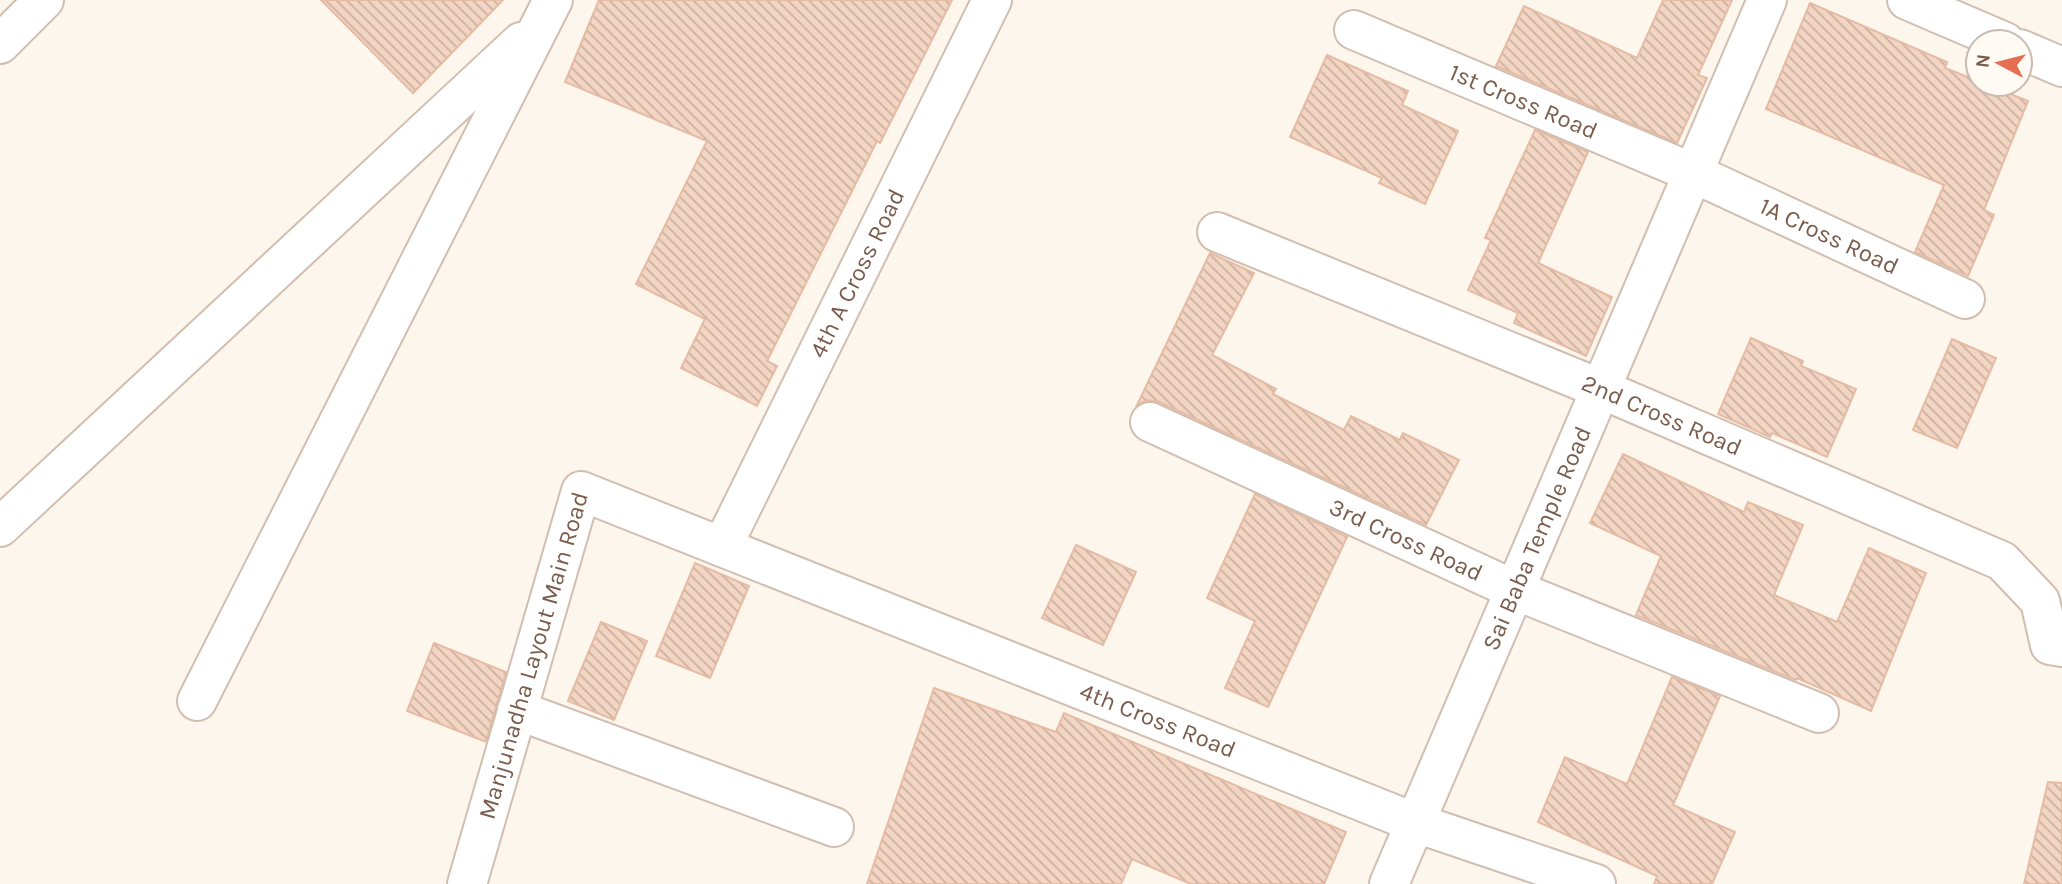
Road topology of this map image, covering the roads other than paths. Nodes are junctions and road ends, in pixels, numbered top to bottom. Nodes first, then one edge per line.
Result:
1 (44, 0) edge
2 (992, 0) edge
3 (1767, 0) edge
4 (1907, 0) edge
5 (547, 12) edge
6 (1972, 28) edge
7 (1353, 30) dead end
8 (0, 44) edge
9 (2034, 55) edge
10 (2062, 67) edge
11 (1693, 173) junction
12 (1217, 232) dead end
13 (1965, 299) dead end
14 (1601, 389) junction
15 (1150, 422) dead end
16 (0, 527) edge
17 (722, 547) junction
18 (1515, 590) junction
19 (2062, 647) edge
20 (197, 701) dead end
21 (517, 710) junction
22 (1819, 713) dead end
23 (1416, 823) junction
24 (834, 827) dead end
25 (467, 884) edge
26 (1389, 884) edge
27 (1596, 884) edge

1 - 8 street
2 - 17 street, 4th A Cross Road
3 - 11 street, Sai Baba Temple Road
4 - 6 street
5 - 16 street
5 - 20 street
7 - 11 street, 1st Cross Road
9 - 10 street
11 - 13 street, 1A Cross Road
11 - 14 street, Sai Baba Temple Road
12 - 14 street, 2nd Cross Road
14 - 18 street, Sai Baba Temple Road
14 - 19 street, 2nd Cross Road
15 - 18 street, 3rd Cross Road
17 - 21 street, Manjunadha Layout Main Road
17 - 23 street, 4th Cross Road
18 - 22 street, 3rd Cross Road
18 - 23 street, Sai Baba Temple Road
21 - 24 street
21 - 25 street, Manjunadha Layout Main Road
23 - 26 street, Sai Baba Temple Road
23 - 27 street, 4th Cross Road

